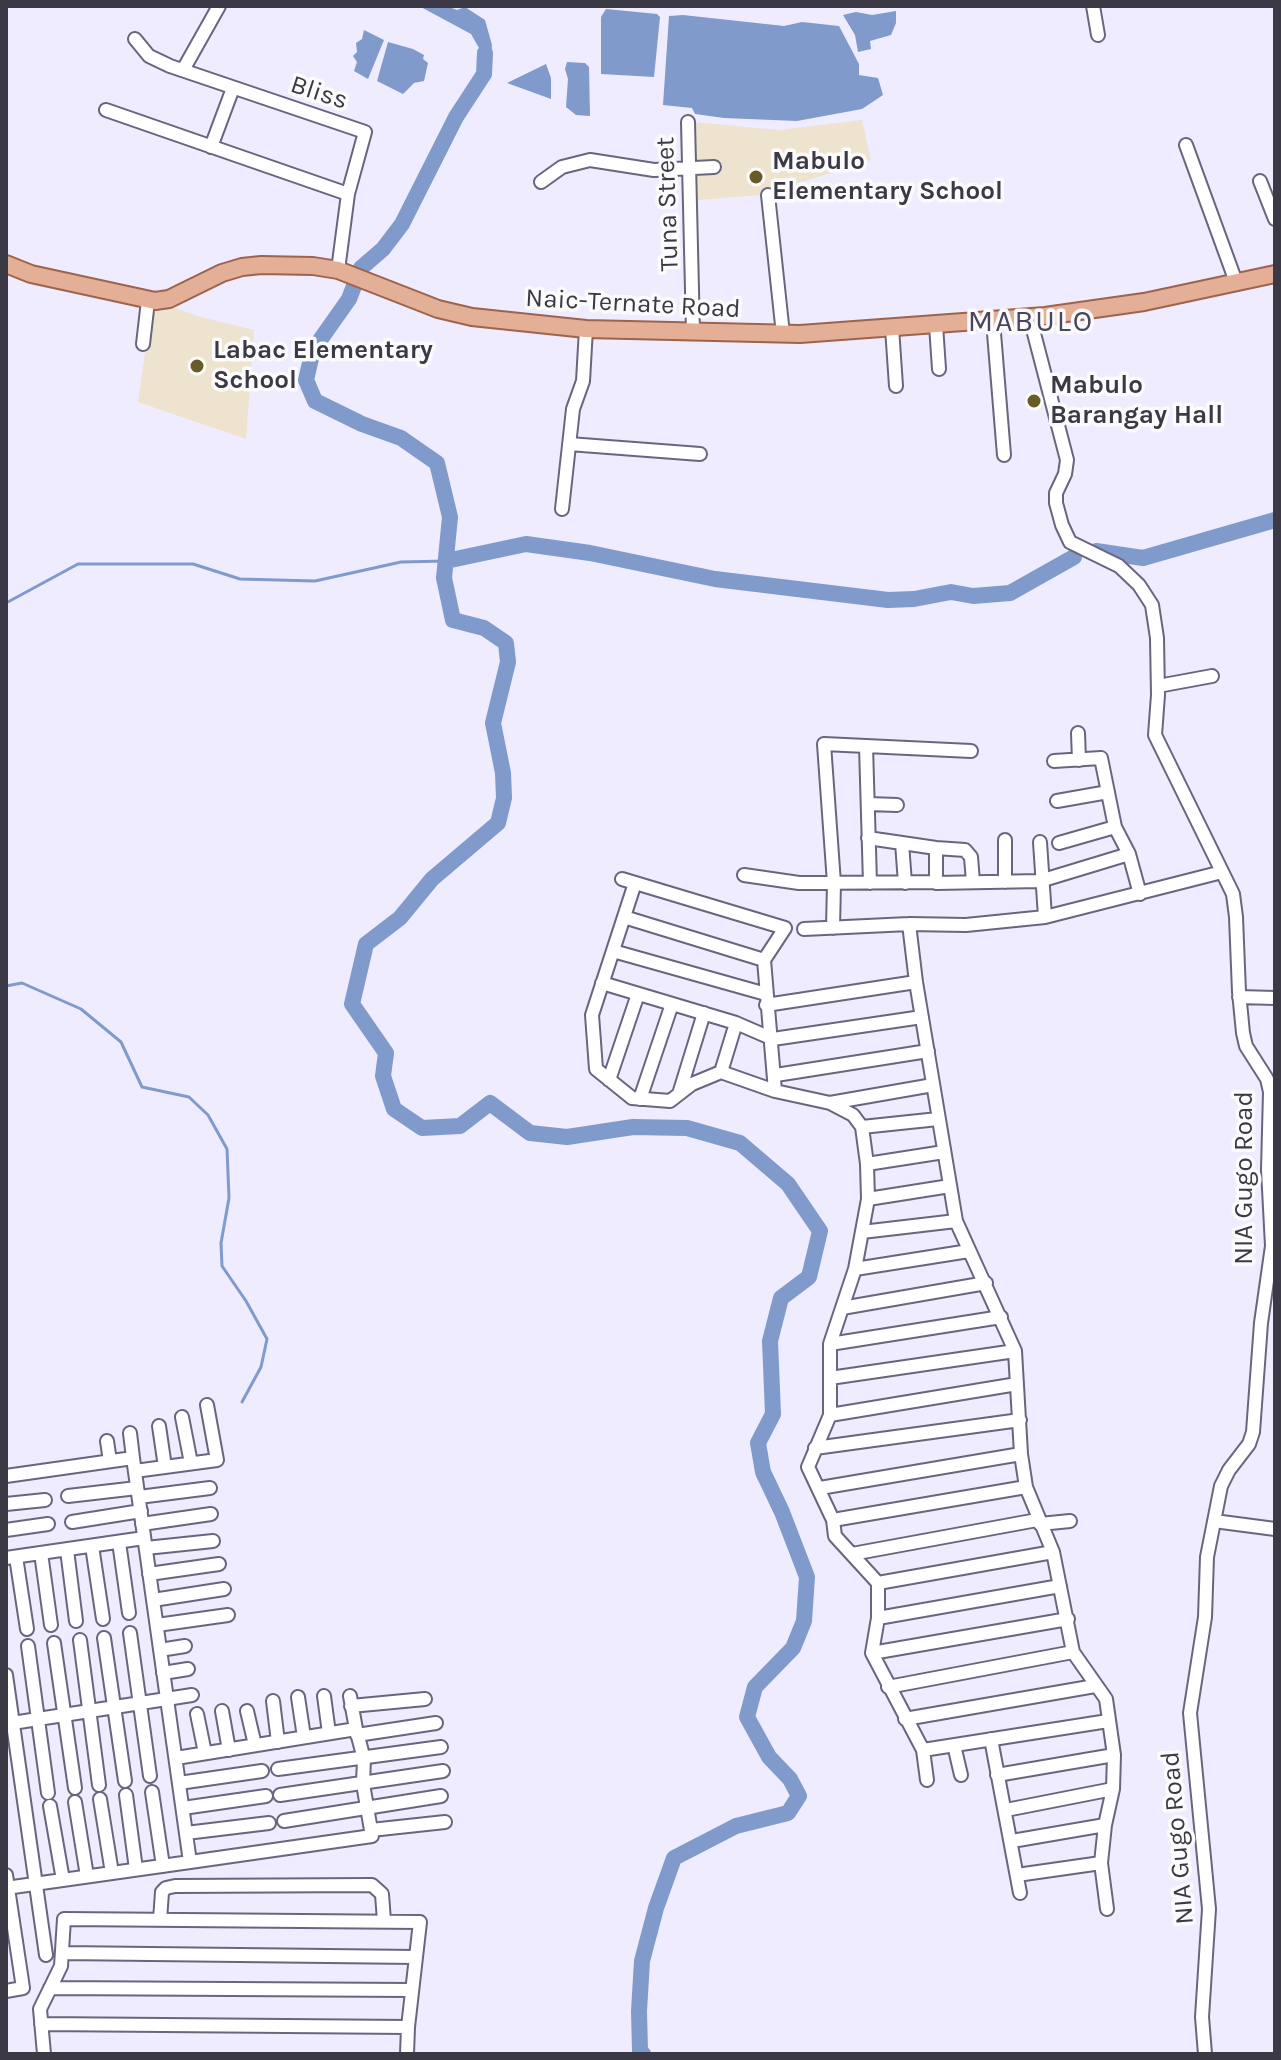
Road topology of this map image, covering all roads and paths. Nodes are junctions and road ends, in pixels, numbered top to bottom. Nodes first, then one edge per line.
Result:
1 (219, 6) edge
2 (1093, 6) edge
3 (1098, 35) dead end
4 (135, 39) dead end
5 (183, 70) junction
6 (233, 88) junction
7 (106, 110) dead end
8 (688, 122) dead end
9 (1186, 145) dead end
10 (211, 147) junction
11 (714, 167) dead end
12 (690, 170) junction
13 (1260, 181) dead end
14 (541, 182) dead end
15 (348, 194) junction
16 (768, 195) dead end
17 (1275, 219) edge
18 (6, 264) edge
19 (346, 272) junction
20 (1275, 274) edge
21 (1236, 282) junction
22 (148, 301) junction
23 (1030, 318) junction
24 (993, 321) junction
25 (936, 325) junction
26 (892, 328) junction
27 (586, 329) junction
28 (693, 332) junction
29 (783, 334) junction
30 (143, 344) dead end
31 (939, 369) dead end
32 (896, 386) dead end
33 (569, 444) junction
34 (700, 454) dead end
35 (1004, 455) dead end
36 (562, 509) dead end
37 (1212, 676) dead end
38 (1158, 686) junction
39 (1078, 733) dead end
40 (866, 746) junction
41 (971, 751) dead end
42 (1079, 760) junction
43 (1054, 761) dead end
44 (1108, 792) junction
45 (1057, 801) dead end
46 (868, 804) junction
47 (897, 805) dead end
48 (1115, 827) junction
49 (868, 838) junction
50 (1005, 840) dead end
51 (1040, 842) dead end
52 (902, 843) junction
53 (1059, 843) dead end
54 (936, 848) junction
55 (1129, 854) junction
56 (1222, 872) junction
57 (744, 875) dead end
58 (1040, 881) junction
59 (936, 882) junction
60 (973, 882) junction
61 (1005, 882) junction
62 (834, 883) junction
63 (870, 883) junction
64 (905, 883) junction
65 (1140, 894) junction
66 (624, 917) junction
67 (1045, 917) junction
68 (909, 924) junction
69 (833, 928) junction
70 (804, 929) dead end
71 (613, 951) junction
72 (764, 960) junction
73 (916, 982) junction
74 (602, 983) junction
75 (638, 994) junction
76 (1239, 997) junction
77 (1275, 998) edge
78 (766, 1000) junction
79 (672, 1004) junction
80 (704, 1013) junction
81 (922, 1017) junction
82 (736, 1023) junction
83 (773, 1039) junction
84 (928, 1051) junction
85 (721, 1072) junction
86 (776, 1075) junction
87 (609, 1080) junction
88 (933, 1085) junction
89 (775, 1091) junction
90 (679, 1094) junction
91 (640, 1099) junction
92 (830, 1103) junction
93 (938, 1119) junction
94 (862, 1127) junction
95 (944, 1152) junction
96 (867, 1164) junction
97 (950, 1186) junction
98 (868, 1199) junction
99 (956, 1221) junction
100 (1274, 1227) edge
101 (862, 1232) junction
102 (969, 1251) junction
103 (855, 1269) junction
104 (986, 1283) junction
105 (1270, 1301) edge
106 (842, 1308) junction
107 (1001, 1317) junction
108 (830, 1344) junction
109 (1015, 1351) junction
110 (830, 1378) junction
111 (1017, 1384) junction
112 (207, 1405) dead end
113 (830, 1415) junction
114 (182, 1417) dead end
115 (1020, 1420) junction
116 (159, 1426) dead end
117 (130, 1433) dead end
118 (107, 1441) dead end
119 (815, 1448) junction
120 (1021, 1454) junction
121 (110, 1461) junction
122 (191, 1463) junction
123 (134, 1464) junction
124 (165, 1467) junction
125 (6, 1476) edge
126 (1026, 1487) junction
127 (210, 1488) dead end
128 (820, 1488) junction
129 (68, 1496) dead end
130 (45, 1500) dead end
131 (6, 1504) edge
132 (140, 1505) junction
133 (211, 1514) dead end
134 (833, 1520) junction
135 (1070, 1521) dead end
136 (1214, 1521) junction
137 (72, 1522) dead end
138 (1038, 1522) junction
139 (48, 1524) dead end
140 (1275, 1529) edge
141 (6, 1530) edge
142 (213, 1541) dead end
143 (119, 1542) junction
144 (145, 1543) junction
145 (92, 1546) junction
146 (67, 1550) junction
147 (1053, 1552) junction
148 (41, 1553) junction
149 (852, 1554) junction
150 (11, 1558) edge
151 (219, 1564) dead end
152 (149, 1574) junction
153 (878, 1583) junction
154 (1060, 1586) junction
155 (224, 1589) dead end
156 (153, 1600) junction
157 (129, 1613) dead end
158 (228, 1615) dead end
159 (878, 1618) junction
160 (103, 1619) dead end
161 (1068, 1619) junction
162 (76, 1621) dead end
163 (51, 1625) dead end
164 (157, 1625) junction
165 (27, 1629) dead end
166 (130, 1633) dead end
167 (104, 1638) dead end
168 (80, 1640) dead end
169 (54, 1643) dead end
170 (28, 1646) dead end
171 (185, 1646) dead end
172 (160, 1650) junction
173 (1073, 1652) junction
174 (872, 1653) junction
175 (188, 1669) dead end
176 (163, 1673) junction
177 (6, 1675) edge
178 (1095, 1686) junction
179 (888, 1687) junction
180 (192, 1695) dead end
181 (324, 1696) dead end
182 (298, 1697) dead end
183 (425, 1699) dead end
184 (167, 1701) junction
185 (273, 1701) dead end
186 (139, 1705) junction
187 (113, 1708) junction
188 (222, 1711) dead end
189 (247, 1711) dead end
190 (89, 1712) junction
191 (197, 1714) dead end
192 (64, 1716) junction
193 (39, 1719) junction
194 (905, 1719) junction
195 (1108, 1721) junction
196 (436, 1723) dead end
197 (9, 1724) edge
198 (356, 1732) junction
199 (329, 1733) junction
200 (304, 1737) junction
201 (991, 1739) junction
202 (278, 1742) junction
203 (255, 1745) junction
204 (954, 1745) junction
205 (441, 1747) dead end
206 (229, 1750) junction
207 (923, 1750) junction
208 (205, 1753) junction
209 (1114, 1755) junction
210 (176, 1758) junction
211 (364, 1759) junction
212 (278, 1769) dead end
213 (262, 1771) dead end
214 (443, 1771) dead end
215 (961, 1775) dead end
216 (997, 1775) junction
217 (150, 1776) dead end
218 (927, 1780) dead end
219 (125, 1781) dead end
220 (179, 1783) junction
221 (363, 1784) junction
222 (75, 1788) dead end
223 (1113, 1789) junction
224 (152, 1792) dead end
225 (126, 1795) dead end
226 (280, 1795) dead end
227 (266, 1796) dead end
228 (441, 1796) dead end
229 (75, 1802) dead end
230 (183, 1808) junction
231 (367, 1809) junction
232 (1006, 1810) junction
233 (284, 1821) dead end
234 (445, 1822) dead end
235 (269, 1823) dead end
236 (1105, 1825) junction
237 (371, 1830) junction
238 (186, 1833) junction
239 (1012, 1841) junction
240 (190, 1862) junction
241 (1101, 1863) junction
242 (163, 1866) junction
243 (136, 1869) junction
244 (112, 1873) junction
245 (1017, 1875) junction
246 (87, 1876) junction
247 (63, 1880) junction
248 (7, 1883) edge
249 (34, 1884) junction
250 (1020, 1893) dead end
251 (1107, 1909) dead end
252 (160, 1920) junction
253 (384, 1921) junction
254 (62, 1953) junction
255 (46, 1955) dead end
256 (416, 1957) junction
257 (50, 1988) junction
258 (412, 1990) junction
259 (6, 1991) edge
260 (41, 2024) junction
261 (408, 2027) junction
262 (44, 2054) edge
263 (407, 2054) edge
264 (1205, 2054) edge

1 - 5 street
2 - 3 street
4 - 5 street, Bliss
5 - 6 street, Bliss
6 - 10 street
6 - 15 street, Bliss
7 - 10 street
8 - 12 street, Tuna Street
9 - 21 street
10 - 15 street
11 - 12 street
12 - 14 street
12 - 28 street, Tuna Street
13 - 17 street
15 - 19 street, Bliss
16 - 29 street
18 - 22 main road, Naic-Ternate Road
19 - 22 main road, Naic-Ternate Road
19 - 27 main road, Naic-Ternate Road
20 - 21 main road, Naic-Ternate Road
21 - 23 main road, Naic-Ternate Road
22 - 30 street
23 - 24 main road, Naic-Ternate Road
23 - 38 street, NIA Gugo Road
24 - 25 main road, Naic-Ternate Road
24 - 35 street
25 - 26 main road, Naic-Ternate Road
25 - 31 street
26 - 29 main road, Naic-Ternate Road
26 - 32 street
27 - 28 main road, Naic-Ternate Road
27 - 33 street
28 - 29 main road, Naic-Ternate Road
33 - 34 street
33 - 36 street
37 - 38 street
38 - 56 street, NIA Gugo Road
39 - 42 street
40 - 41 street
40 - 46 street
40 - 62 street
42 - 43 street
42 - 44 street
44 - 45 street
44 - 48 street
46 - 47 street
46 - 49 street
48 - 53 street
48 - 55 street
49 - 52 street
49 - 63 street
50 - 61 street
51 - 58 street
52 - 54 street
52 - 64 street
54 - 59 street
54 - 60 street
55 - 58 street
55 - 65 street
56 - 65 street
56 - 76 street, NIA Gugo Road
57 - 62 street
58 - 61 street
58 - 67 street
59 - 60 street
59 - 64 street
60 - 61 street
62 - 63 street
62 - 69 street
63 - 64 street
65 - 67 street
66 - 71 street
66 - 72 street
66 - 72 street
67 - 68 street
68 - 69 street
68 - 73 street
69 - 70 street
71 - 74 street
71 - 78 street
72 - 78 street
73 - 78 street
73 - 81 street
74 - 75 street
74 - 87 street
75 - 79 street
75 - 87 street
76 - 77 street
76 - 100 street, NIA Gugo Road
78 - 83 street
79 - 80 street
79 - 91 street
80 - 82 street
80 - 90 street
81 - 83 street
81 - 84 street
82 - 83 street
82 - 85 street
83 - 86 street
84 - 86 street
84 - 88 street
85 - 89 street
85 - 90 street
86 - 89 street
87 - 91 street
88 - 92 street
88 - 93 street
89 - 92 street
90 - 91 street
92 - 94 street
93 - 94 street
93 - 95 street
94 - 96 street
95 - 96 street
95 - 97 street
96 - 98 street
97 - 98 street
97 - 99 street
98 - 101 street
99 - 101 street
99 - 102 street
100 - 105 street, NIA Gugo Road
101 - 103 street
102 - 103 street
102 - 104 street
103 - 106 street
104 - 106 street
104 - 107 street
105 - 136 street, NIA Gugo Road
106 - 108 street
107 - 108 street
107 - 109 street
108 - 110 street
109 - 110 street
109 - 111 street
110 - 113 street
111 - 113 street
111 - 115 street
112 - 122 street
113 - 119 street
114 - 122 street
115 - 119 street
115 - 120 street
116 - 124 street
117 - 123 street
118 - 121 street
119 - 128 street
120 - 126 street
120 - 128 street
121 - 123 street
121 - 125 street
122 - 124 street
123 - 124 street
123 - 132 street
126 - 134 street
126 - 138 street
127 - 132 street
128 - 134 street
129 - 132 street
130 - 131 street
132 - 133 street
132 - 137 street
132 - 144 street
134 - 149 street
135 - 138 street
136 - 140 street
136 - 264 street, NIA Gugo Road
138 - 147 street
138 - 149 street
139 - 141 street
142 - 144 street
143 - 144 street
143 - 145 street
143 - 157 street
144 - 152 street
145 - 146 street
145 - 160 street
146 - 148 street
146 - 162 street
147 - 153 street
147 - 154 street
148 - 150 street
148 - 163 street
149 - 153 street
150 - 165 street
151 - 152 street
152 - 156 street
153 - 159 street
154 - 159 street
154 - 161 street
155 - 156 street
156 - 164 street
158 - 164 street
159 - 174 street
161 - 173 street
161 - 174 street
164 - 172 street
166 - 186 street
167 - 187 street
168 - 190 street
169 - 192 street
170 - 193 street
171 - 172 street
172 - 176 street
173 - 178 street
173 - 179 street
174 - 179 street
175 - 176 street
176 - 184 street
177 - 197 street
178 - 194 street
178 - 195 street
179 - 194 street
180 - 184 street
181 - 199 street
182 - 200 street
183 - 198 street
184 - 186 street
184 - 210 street
185 - 202 street
186 - 187 street
186 - 217 street
187 - 190 street
187 - 219 street
188 - 206 street
189 - 203 street
190 - 192 street
190 - 244 street
191 - 208 street
192 - 193 street
192 - 222 street
193 - 197 street
193 - 247 street
194 - 207 street
195 - 201 street
195 - 209 street
196 - 198 street
197 - 249 street
198 - 199 street
198 - 211 street
199 - 200 street
200 - 202 street
201 - 204 street
201 - 216 street
202 - 203 street
203 - 206 street
204 - 207 street
204 - 215 street
205 - 211 street
206 - 208 street
207 - 218 street
208 - 210 street
209 - 216 street
209 - 223 street
210 - 220 street
211 - 212 street
211 - 221 street
213 - 220 street
214 - 221 street
216 - 232 street
220 - 230 street
221 - 226 street
221 - 231 street
223 - 232 street
223 - 236 street
224 - 242 street
225 - 243 street
227 - 230 street
228 - 231 street
229 - 246 street
230 - 238 street
231 - 233 street
231 - 237 street
232 - 239 street
234 - 237 street
235 - 238 street
236 - 239 street
236 - 241 street
237 - 240 street
238 - 240 street
239 - 245 street
240 - 242 street
241 - 245 street
241 - 251 street
242 - 243 street
243 - 244 street
244 - 246 street
245 - 250 street
246 - 247 street
247 - 249 street
248 - 249 street
248 - 259 street
249 - 255 street
252 - 253 street
252 - 253 street
252 - 254 street
253 - 256 street
254 - 256 street
254 - 257 street
256 - 258 street
257 - 258 street
257 - 260 street
258 - 261 street
260 - 261 street
260 - 262 street
261 - 263 street

